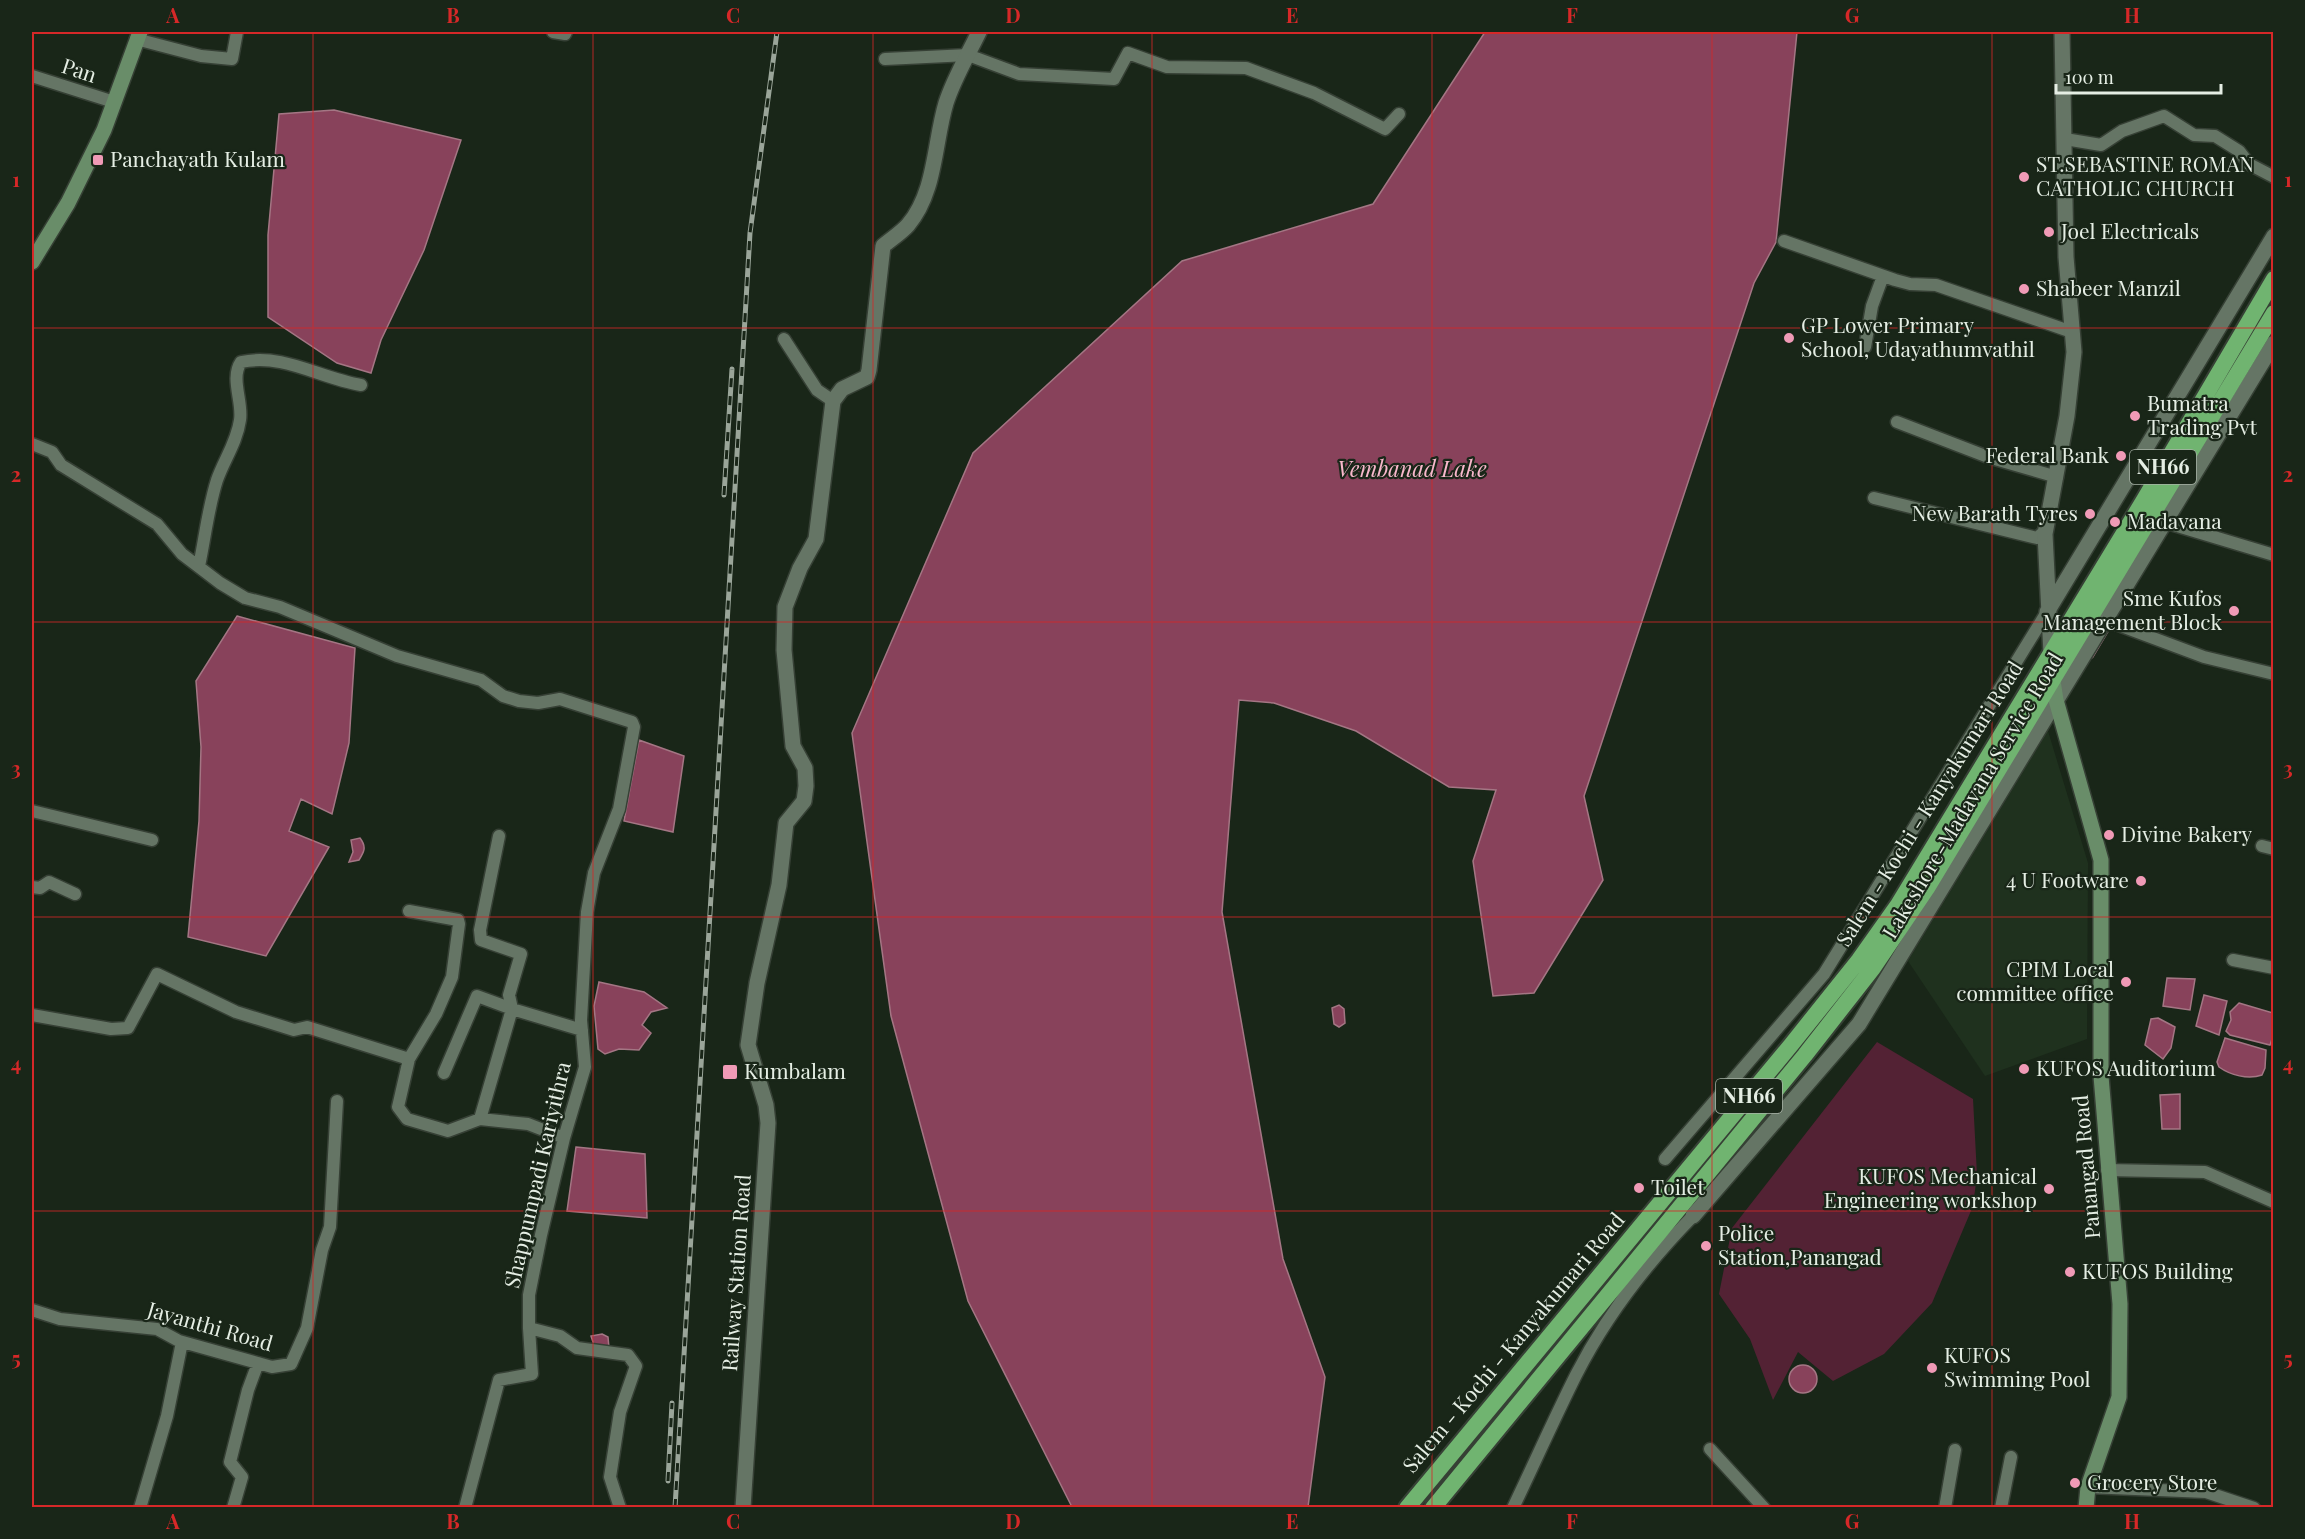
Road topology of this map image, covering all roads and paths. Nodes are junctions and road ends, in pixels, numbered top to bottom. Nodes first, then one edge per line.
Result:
1 (237, 32) edge
2 (553, 32) edge
3 (566, 32) edge
4 (979, 32) edge
5 (2062, 32) edge
6 (138, 35) edge
7 (968, 55) junction
8 (885, 58) dead end
9 (32, 76) edge
10 (114, 102) junction
11 (1399, 114) dead end
12 (2065, 139) junction
13 (2274, 177) edge
14 (2274, 236) edge
15 (1784, 241) dead end
16 (32, 262) edge
17 (1883, 276) junction
18 (2274, 279) edge
19 (2274, 313) edge
20 (2072, 332) junction
21 (784, 339) dead end
22 (2274, 342) edge
23 (1864, 347) dead end
24 (361, 385) dead end
25 (833, 401) junction
26 (1897, 422) dead end
27 (32, 444) edge
28 (2057, 477) junction
29 (1874, 498) dead end
30 (2164, 522) junction
31 (2046, 531) junction
32 (2274, 555) edge
33 (199, 566) junction
34 (2047, 612) junction
35 (2105, 620) junction
36 (2051, 654) junction
37 (2274, 674) edge
38 (2053, 681) junction
39 (2056, 700) junction
40 (32, 811) edge
41 (499, 836) dead end
42 (152, 840) dead end
43 (32, 887) edge
44 (75, 894) dead end
45 (409, 911) dead end
46 (2233, 960) dead end
47 (2274, 968) edge
48 (512, 1009) junction
49 (32, 1015) edge
50 (582, 1030) junction
51 (409, 1059) junction
52 (444, 1073) dead end
53 (337, 1101) dead end
54 (480, 1119) junction
55 (564, 1138) junction
56 (1665, 1158) dead end
57 (2107, 1170) junction
58 (2274, 1202) edge
59 (1693, 1216) joint
60 (32, 1310) edge
61 (529, 1328) junction
62 (182, 1342) junction
63 (258, 1363) junction
64 (1710, 1449) dead end
65 (1955, 1450) dead end
66 (2011, 1457) dead end
67 (2088, 1487) junction
68 (1750, 1503) edge
69 (140, 1508) edge
70 (233, 1508) edge
71 (465, 1508) edge
72 (620, 1508) edge
73 (743, 1508) edge
74 (1407, 1508) edge
75 (1433, 1508) edge
76 (1513, 1508) edge
77 (1764, 1508) edge
78 (1945, 1508) edge
79 (2001, 1508) edge
80 (2086, 1508) edge
81 (2254, 1508) edge

1 - 6 street
2 - 3 street
4 - 7 street
5 - 12 street
6 - 10 main road
7 - 8 street
7 - 11 street
7 - 25 street
9 - 10 street, Pan
10 - 16 main road
12 - 13 street
12 - 20 street
14 - 34 street, Lakeshore-Madavana Service Road
15 - 17 street
17 - 20 street
17 - 23 street
18 - 36 highway, Salem - Kochi - Kanyakumari Road / NH66
19 - 38 highway, Salem - Kochi - Kanyakumari Road / NH66
20 - 28 street
21 - 25 street
22 - 30 street, Lakeshore-Madavana Service Road
24 - 33 street
25 - 73 street, Railway Station Road
26 - 28 street
27 - 33 street
28 - 31 street
29 - 31 street
30 - 32 street
30 - 35 street, Lakeshore-Madavana Service Road
31 - 34 street
33 - 50 street, Shappumpadi Kariyithra
34 - 36 street
34 - 56 street, Lakeshore-Madavana Service Road
35 - 37 street
35 - 39 street, Lakeshore-Madavana Service Road
36 - 38 highway
36 - 74 highway, Salem - Kochi - Kanyakumari Road / NH66
38 - 39 main road, Panangad Road
38 - 75 highway, Salem - Kochi - Kanyakumari Road / NH66
39 - 57 main road, Panangad Road
39 - 59 street, Lakeshore-Madavana Service Road
40 - 42 street
41 - 48 street
43 - 44 street
45 - 51 street
46 - 47 street
48 - 50 street
48 - 52 street
48 - 54 street
49 - 51 street
50 - 55 street, Shappumpadi Kariyithra
51 - 54 street
53 - 63 street, Jayanthi Road
54 - 55 street
55 - 61 street, Shappumpadi Kariyithra
57 - 58 street
57 - 67 main road, Panangad Road
59 - 76 street
60 - 62 street, Jayanthi Road
61 - 71 street, Shappumpadi Kariyithra
61 - 72 street
62 - 63 street, Jayanthi Road
62 - 69 street
63 - 70 street
64 - 68 street
65 - 78 street
66 - 79 street
67 - 80 main road, Panangad Road
67 - 81 street
68 - 77 street

